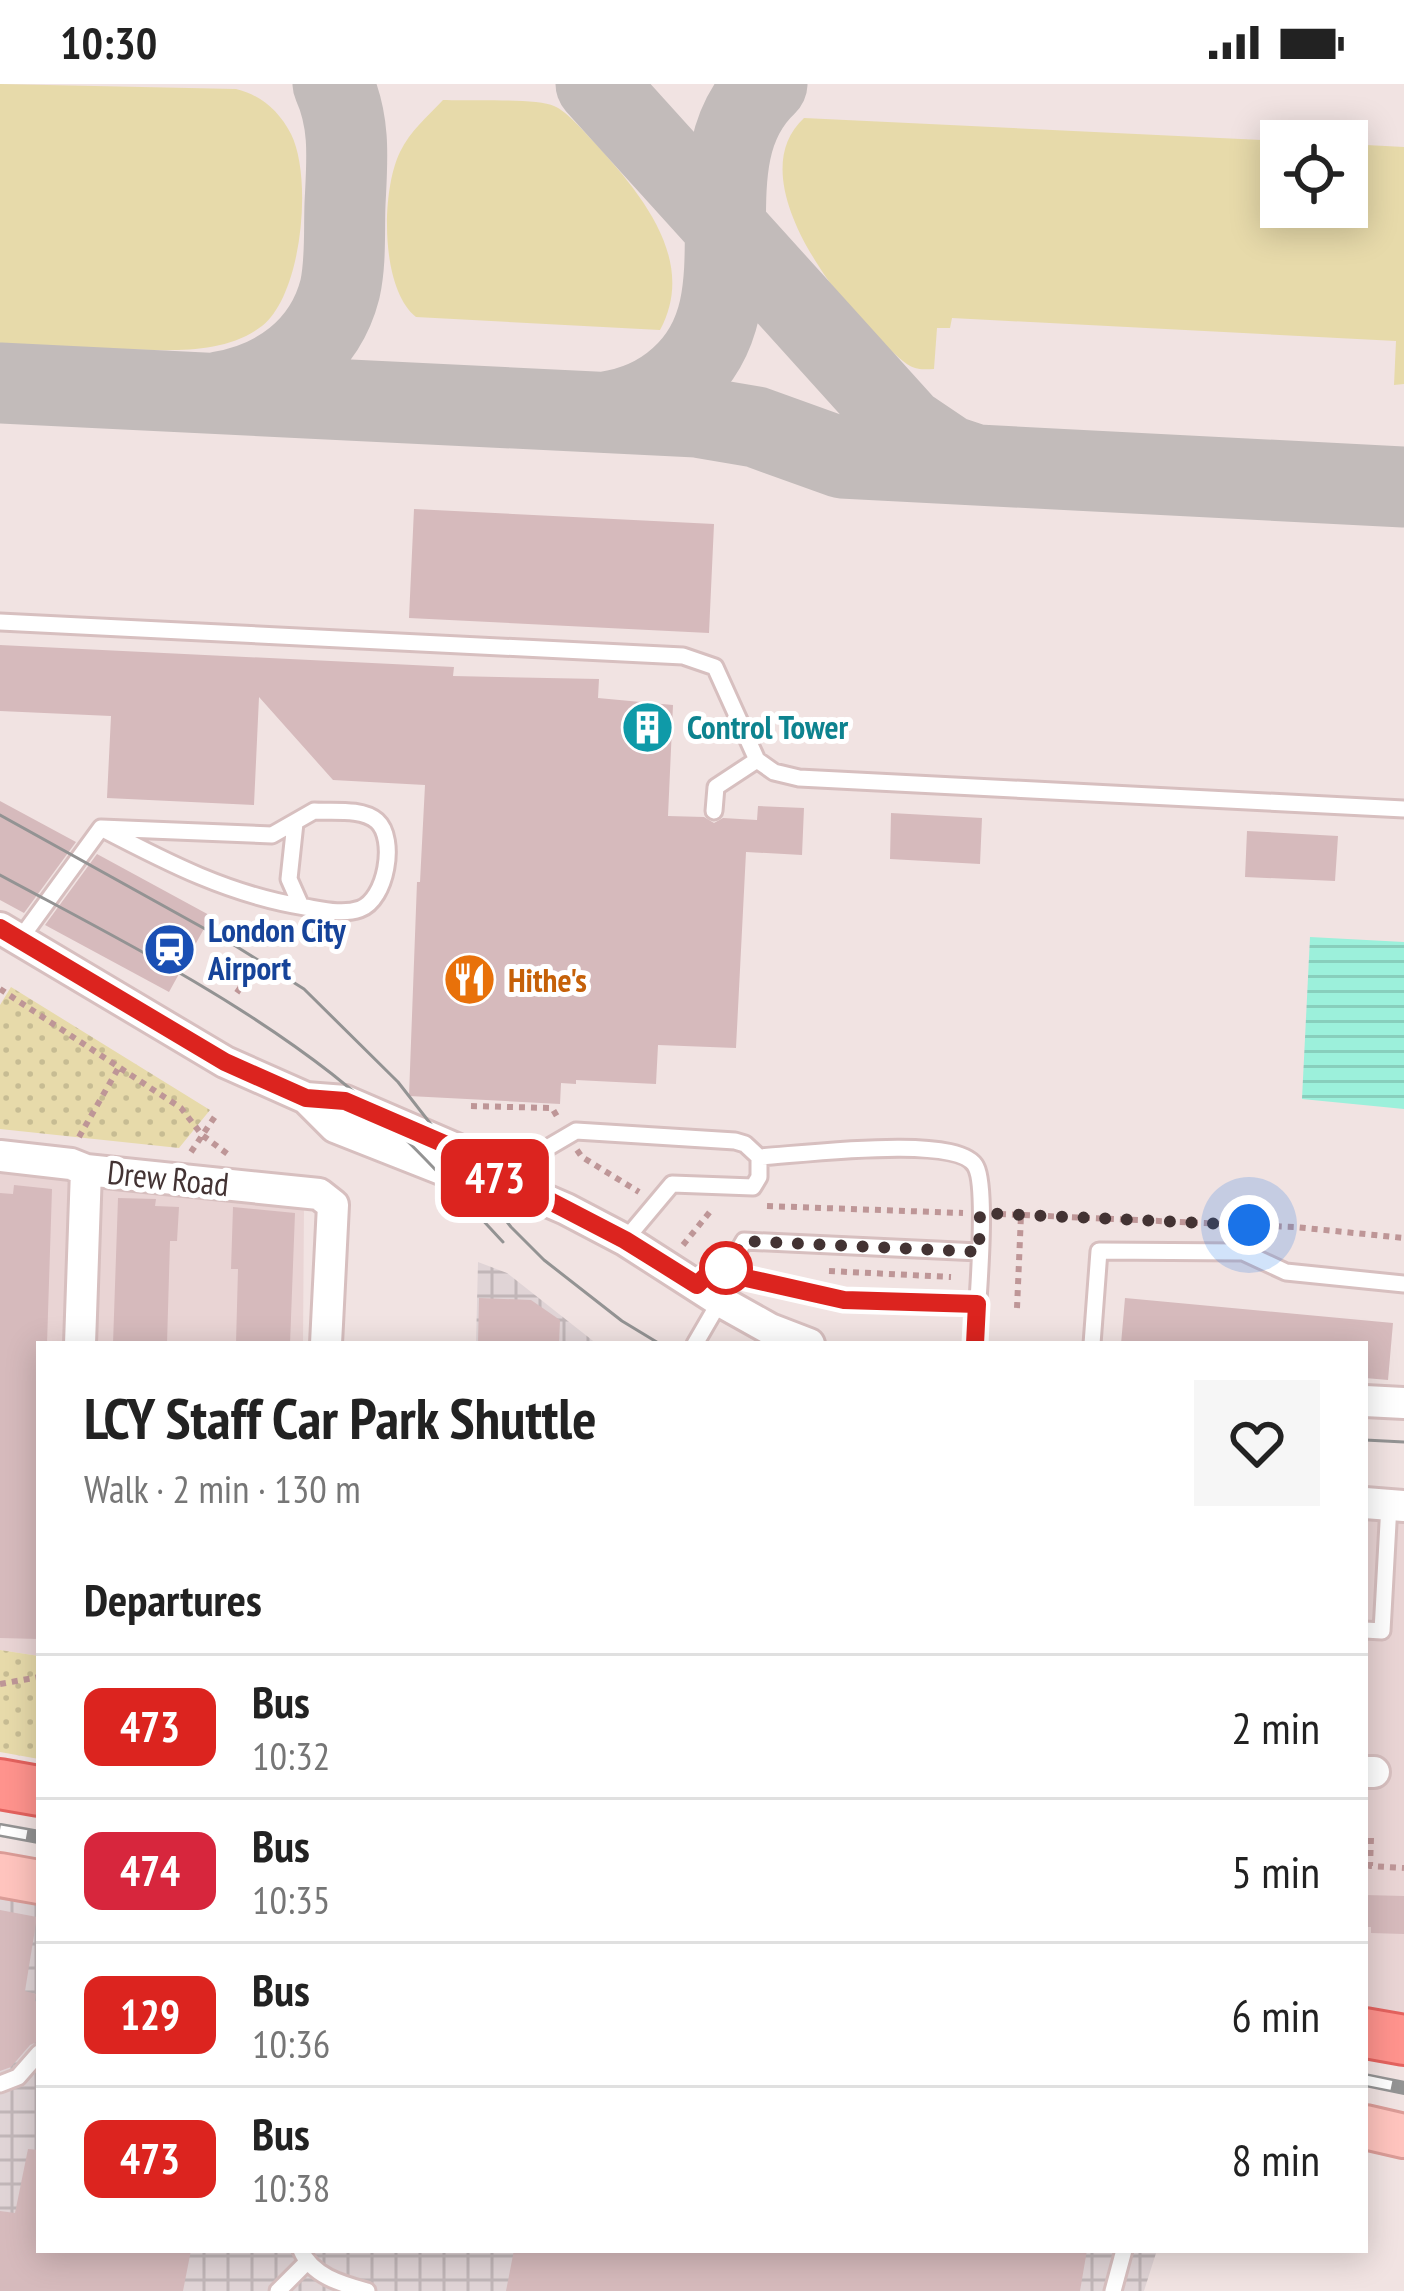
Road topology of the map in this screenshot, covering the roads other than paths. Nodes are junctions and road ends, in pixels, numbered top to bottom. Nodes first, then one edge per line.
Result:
1 (0, 622) edge
2 (757, 760) junction
3 (1404, 809) edge
4 (715, 811) dead end
5 (296, 821) junction
6 (101, 828) junction
7 (302, 906) junction
8 (10, 934) edge
9 (0, 1156) edge
10 (759, 1157) junction
11 (78, 1167) junction
12 (526, 1191) junction
13 (625, 1240) junction
14 (979, 1252) junction
15 (729, 1267) junction
16 (1404, 1284) edge
17 (708, 1293) junction
18 (977, 1304) junction
19 (80, 1341) edge
20 (326, 1341) edge
21 (696, 1341) edge
22 (803, 1341) edge
23 (975, 1341) edge
24 (1092, 1341) edge
25 (1368, 1401) edge
26 (1404, 1403) edge
27 (1386, 1505) edge
28 (1368, 1630) edge
29 (0, 1784) edge
30 (36, 1790) edge
31 (0, 1875) edge
32 (36, 1881) edge
33 (1368, 2034) edge
34 (1404, 2040) edge
35 (36, 2056) edge
36 (0, 2084) edge
37 (1368, 2128) edge
38 (1404, 2136) edge
39 (1123, 2253) edge
40 (304, 2256) edge
41 (278, 2291) edge
42 (367, 2291) edge
43 (1113, 2291) edge

1 - 2 lane
2 - 3 lane
2 - 4 lane
5 - 6 lane
5 - 7 lane
5 - 7 lane
6 - 7 lane
6 - 8 lane
8 - 12 street
9 - 11 street, Drew Road
10 - 12 lane
10 - 13 lane
10 - 14 lane
11 - 19 street
11 - 20 street, Drew Road
12 - 13 street
13 - 17 street
14 - 15 lane
14 - 18 lane
15 - 17 lane
15 - 18 lane
16 - 24 lane
17 - 21 lane
17 - 22 street
18 - 23 lane
25 - 26 street
27 - 28 lane
29 - 30 main road
31 - 32 street
33 - 34 main road
35 - 36 lane
37 - 38 street
39 - 43 lane
40 - 41 lane
40 - 42 lane

